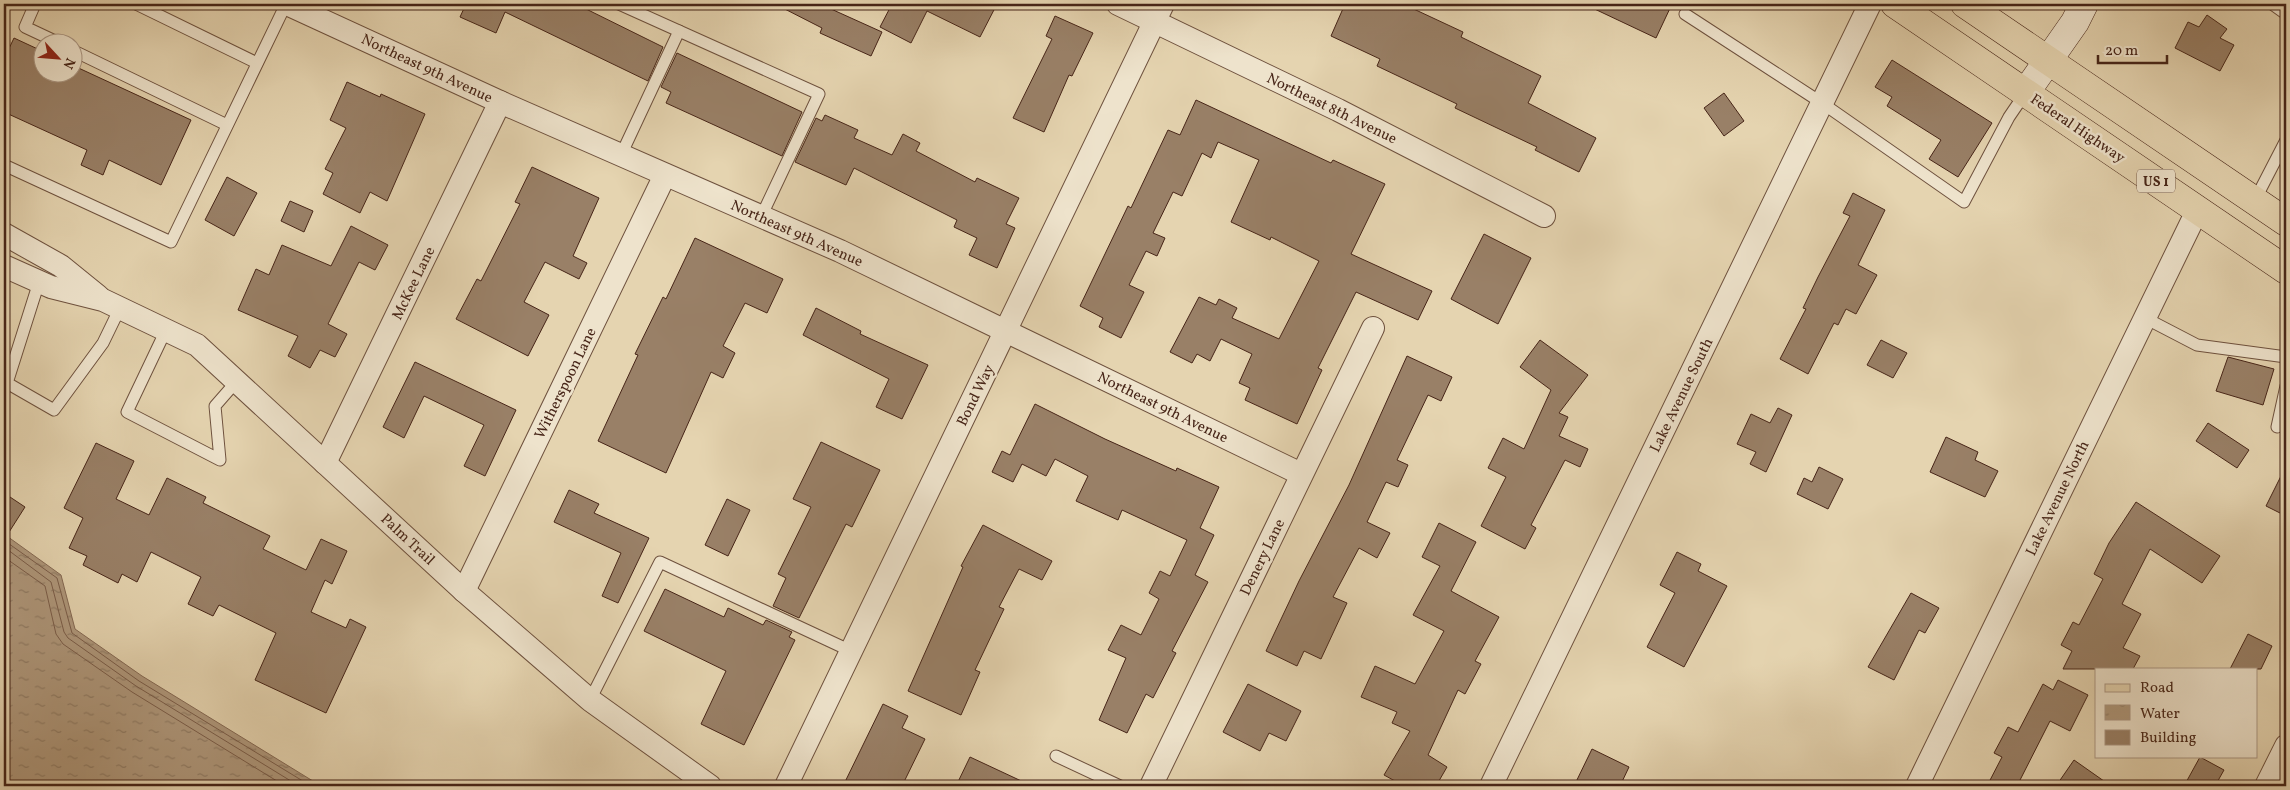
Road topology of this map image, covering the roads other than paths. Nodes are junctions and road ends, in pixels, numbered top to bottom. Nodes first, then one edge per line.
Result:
1 (36, 4) edge
2 (136, 4) edge
3 (286, 4) edge
4 (619, 4) edge
5 (1118, 4) edge
6 (1870, 4) edge
7 (1894, 4) edge
8 (1964, 4) edge
9 (2084, 4) edge
10 (2272, 4) edge
11 (1159, 13) edge
12 (1685, 14) dead end
13 (2286, 14) edge
14 (679, 31) junction
15 (36, 32) edge
16 (82, 55) edge
17 (2048, 61) junction
18 (257, 63) junction
19 (2026, 92) junction
20 (500, 102) junction
21 (1822, 102) junction
22 (227, 125) junction
23 (2286, 140) edge
24 (620, 155) junction
25 (4, 165) edge
26 (665, 175) junction
27 (2255, 200) junction
28 (2198, 210) junction
29 (1544, 216) dead end
30 (761, 217) junction
31 (2286, 222) edge
32 (4, 234) edge
33 (4, 266) edge
34 (2286, 270) edge
35 (39, 282) junction
36 (111, 304) junction
37 (2145, 318) junction
38 (1372, 328) dead end
39 (166, 330) junction
40 (1005, 331) junction
41 (2286, 357) edge
42 (236, 382) junction
43 (2286, 386) edge
44 (2277, 427) dead end
45 (325, 463) junction
46 (1301, 474) junction
47 (464, 591) junction
48 (851, 651) junction
49 (590, 700) junction
50 (2286, 746) edge
51 (1056, 756) dead end
52 (710, 786) edge
53 (786, 786) edge
54 (1120, 786) edge
55 (1152, 786) edge
56 (1491, 786) edge
57 (1917, 786) edge
58 (2266, 786) edge

1 - 15 lane
2 - 18 lane
3 - 18 lane
3 - 20 street, Northeast 9th Avenue
4 - 14 lane
5 - 11 street, Northeast 8th Avenue
6 - 21 street, Lake Avenue South
7 - 19 main road, Federal Highway / US 1
8 - 17 main road, US 1
9 - 17 street
10 - 13 lane
11 - 29 street, Northeast 8th Avenue
11 - 40 street, Bond Way
12 - 21 lane
14 - 24 lane
14 - 30 lane
16 - 22 lane
17 - 19 street
17 - 27 main road, US 1
18 - 22 lane
19 - 21 lane
19 - 28 main road, Federal Highway / US 1
20 - 24 street, Northeast 9th Avenue
20 - 45 street, McKee Lane
21 - 56 street, Lake Avenue South
22 - 25 lane
23 - 27 lane
24 - 26 street, Northeast 9th Avenue
26 - 30 street, Northeast 9th Avenue
26 - 47 street, Witherspoon Lane
27 - 31 main road, US 1
28 - 34 main road, Federal Highway / US 1
28 - 37 street, Lake Avenue North
30 - 40 street, Northeast 9th Avenue
32 - 36 street, Palm Trail
33 - 35 street, Palm Trail
35 - 36 street, Palm Trail
35 - 36 lane
36 - 39 street, Palm Trail
37 - 41 lane
37 - 57 street, Lake Avenue North
38 - 46 street, Denery Lane
39 - 42 street, Palm Trail
39 - 42 lane
40 - 46 street, Northeast 9th Avenue
40 - 48 street, Bond Way
42 - 45 street, Palm Trail
43 - 44 lane
45 - 47 street, Palm Trail
46 - 55 street, Denery Lane
47 - 49 street, Palm Trail
48 - 49 lane
48 - 53 street, Bond Way
49 - 52 street, Palm Trail
50 - 58 street
51 - 54 lane

